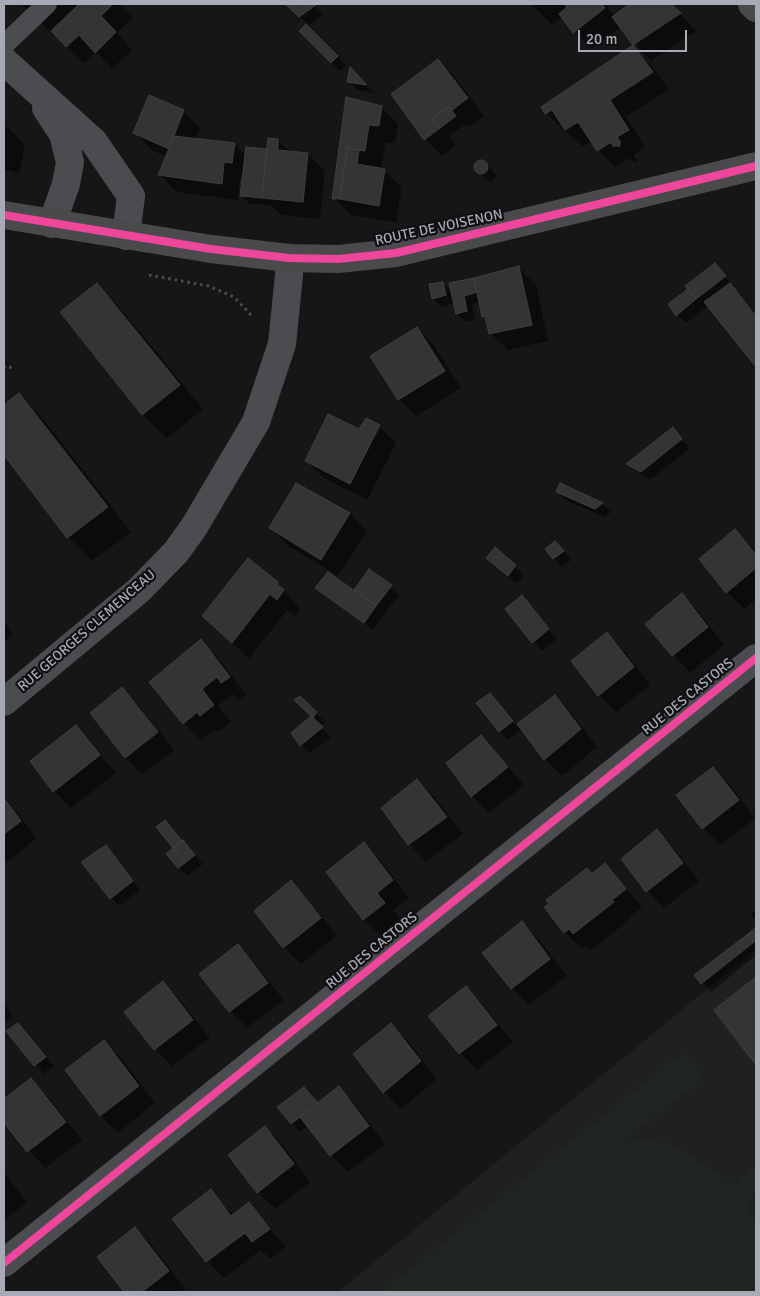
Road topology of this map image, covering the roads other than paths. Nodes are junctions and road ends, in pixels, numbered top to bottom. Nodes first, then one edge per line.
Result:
1 (47, 4) edge
2 (752, 4) edge
3 (756, 8) edge
4 (4, 45) edge
5 (4, 61) edge
6 (33, 88) junction
7 (756, 166) edge
8 (4, 215) edge
9 (52, 224) junction
10 (126, 236) junction
11 (289, 258) junction
12 (756, 658) edge
13 (4, 702) edge
14 (4, 1263) edge

1 - 4 lane
2 - 3 street
5 - 6 street
6 - 9 street
6 - 10 street
7 - 11 street, ROUTE DE VOISENON
8 - 9 street, ROUTE DE VOISENON
9 - 10 street, ROUTE DE VOISENON
10 - 11 street, ROUTE DE VOISENON
11 - 13 street, RUE GEORGES CLEMENCEAU
12 - 14 street, RUE DES CASTORS

